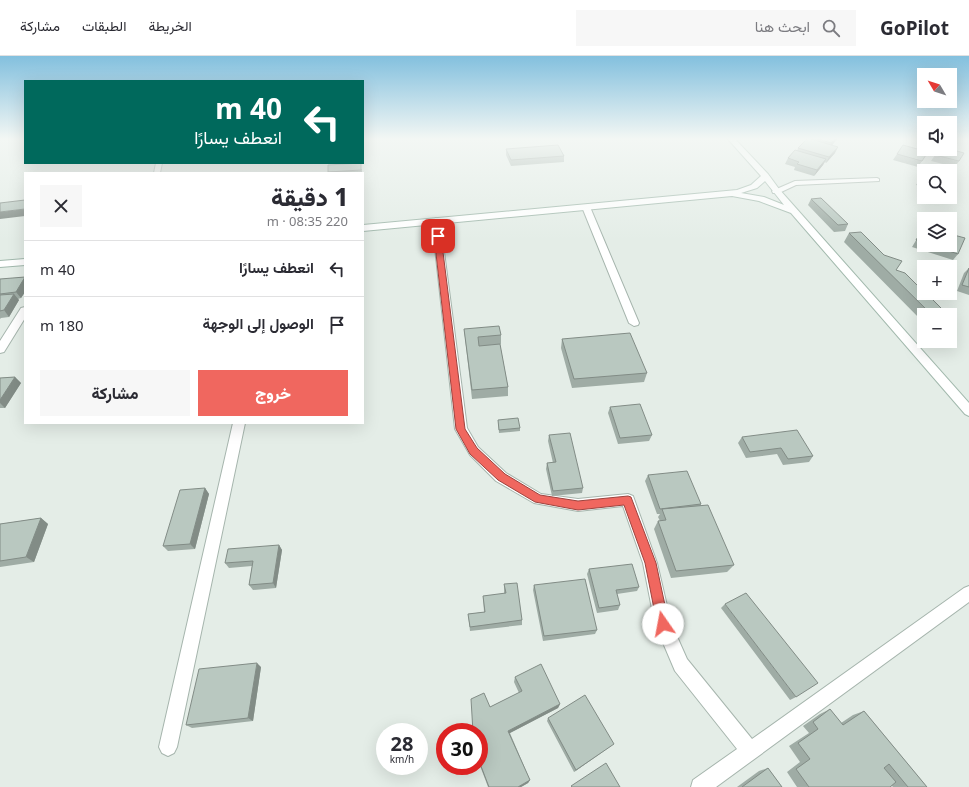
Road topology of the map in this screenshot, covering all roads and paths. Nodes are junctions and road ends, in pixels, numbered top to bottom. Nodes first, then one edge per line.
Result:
1 (761, 172) edge
2 (765, 176) junction
3 (877, 180) dead end
4 (776, 191) junction
5 (729, 194) junction
6 (586, 207) junction
7 (798, 216) junction
8 (436, 221) junction
9 (364, 228) edge
10 (24, 262) edge
11 (0, 264) edge
12 (24, 312) edge
13 (634, 323) dead end
14 (0, 349) edge
15 (969, 411) edge
16 (239, 424) edge
17 (969, 593) edge
18 (168, 747) dead end
19 (750, 751) junction
20 (700, 787) edge

1 - 2 street
2 - 4 street
2 - 5 street
3 - 4 lane
4 - 7 street
5 - 6 street
5 - 7 street
6 - 8 street
6 - 13 street
7 - 15 street
8 - 9 street
8 - 19 street
10 - 11 street
12 - 14 street
16 - 18 street
17 - 19 street
19 - 20 street

